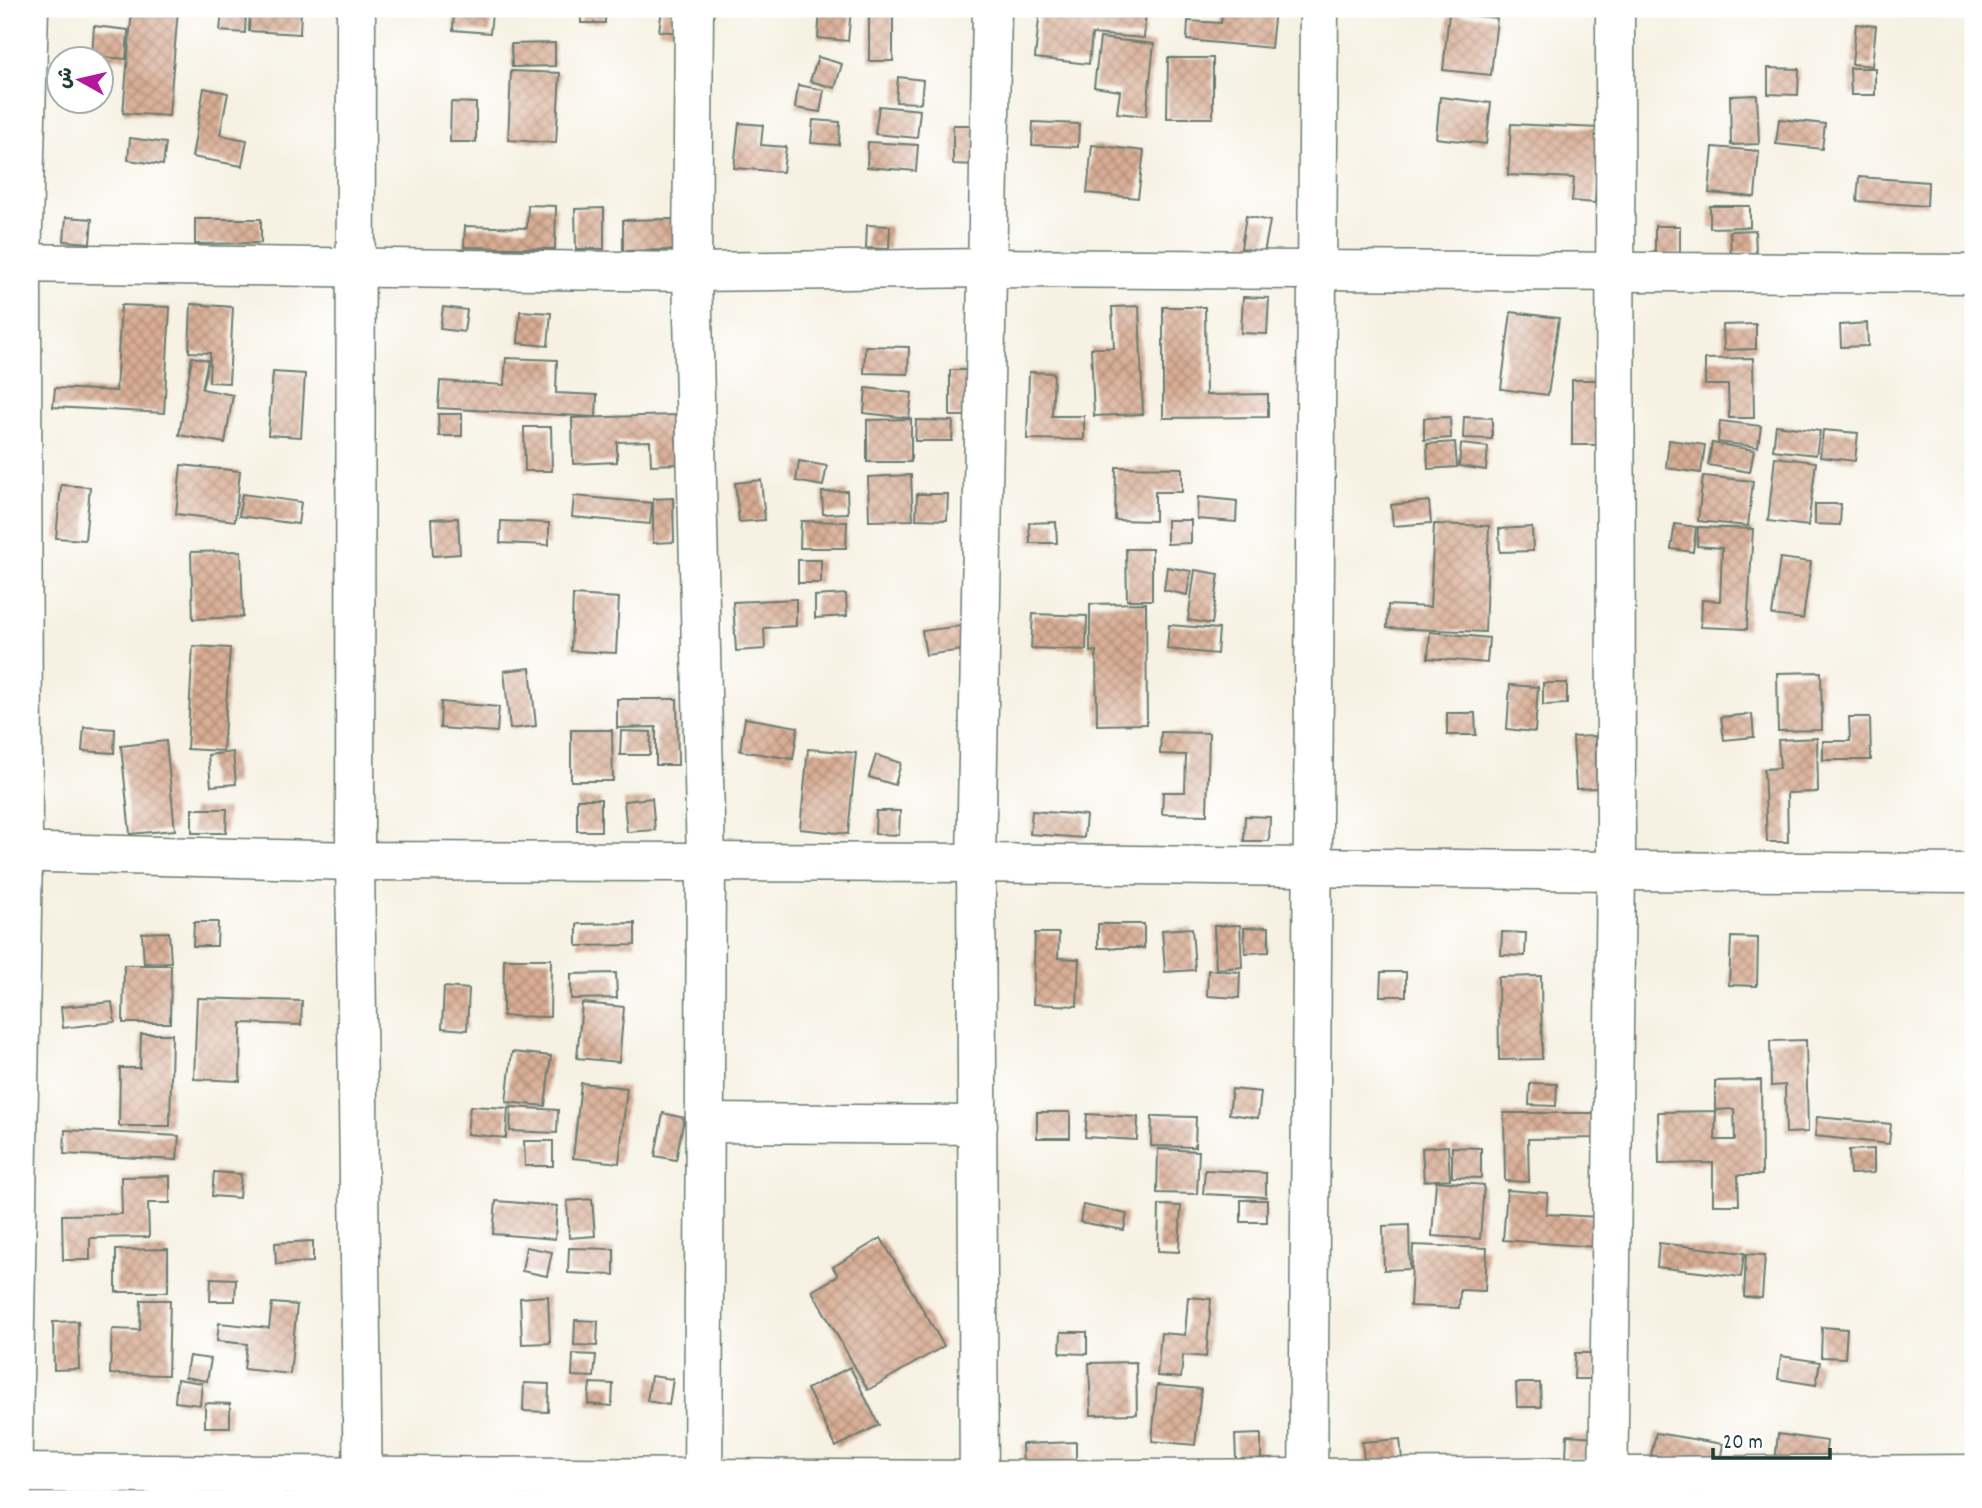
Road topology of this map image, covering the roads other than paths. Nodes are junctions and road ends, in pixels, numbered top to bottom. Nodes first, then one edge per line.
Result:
1 (29, 9) edge
2 (356, 9) edge
3 (694, 9) edge
4 (992, 9) edge
5 (1319, 9) edge
6 (1615, 9) edge
7 (15, 263) edge
8 (355, 268) junction
9 (986, 268) junction
10 (1315, 270) junction
11 (1614, 271) junction
12 (692, 272) junction
13 (1973, 274) edge
14 (16, 852) edge
15 (355, 861) junction
16 (706, 862) junction
17 (976, 863) junction
18 (1312, 867) junction
19 (1616, 871) junction
20 (1973, 873) edge
21 (705, 1123) junction
22 (978, 1125) junction
23 (1973, 1474) edge
24 (11, 1482) edge
25 (1608, 1487) edge
26 (363, 1488) edge
27 (703, 1488) edge
28 (1308, 1489) edge
29 (979, 1490) edge

1 - 7 street
2 - 8 street
3 - 12 street
4 - 9 street
5 - 10 street
6 - 11 street
7 - 8 street
7 - 14 street
8 - 12 street
8 - 15 street
9 - 10 street
9 - 12 street
9 - 17 street
10 - 11 street
10 - 18 street
11 - 13 street
11 - 19 street
12 - 16 street
14 - 15 street
14 - 24 street
15 - 16 street
15 - 26 street
16 - 17 street
16 - 21 street
17 - 18 street
17 - 22 street
18 - 19 street
18 - 28 street
19 - 20 street
19 - 25 street
21 - 22 street
21 - 27 street
22 - 29 street
23 - 25 street
24 - 26 street
25 - 28 street
26 - 27 street
27 - 29 street
28 - 29 street

